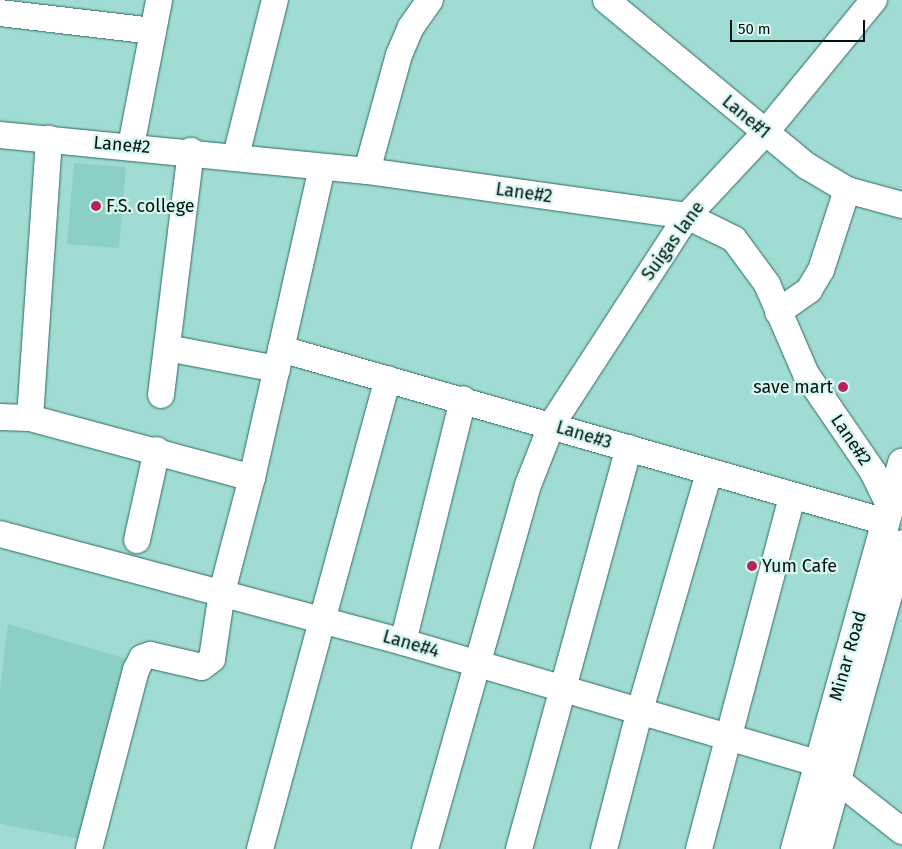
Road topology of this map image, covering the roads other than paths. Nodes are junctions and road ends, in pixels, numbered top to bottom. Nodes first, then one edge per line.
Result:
1 (159, 0) edge
2 (275, 0) edge
3 (430, 0) edge
4 (606, 0) edge
5 (874, 0) edge
6 (0, 13) edge
7 (153, 32) junction
8 (765, 133) junction
9 (0, 135) edge
10 (49, 139) junction
11 (131, 146) junction
12 (192, 151) junction
13 (236, 156) junction
14 (322, 168) junction
15 (367, 171) junction
16 (847, 190) junction
17 (902, 205) edge
18 (687, 216) junction
19 (778, 312) junction
20 (167, 348) junction
21 (279, 359) junction
22 (388, 379) junction
23 (162, 395) dead end
24 (463, 399) junction
25 (0, 417) edge
26 (30, 418) junction
27 (552, 424) junction
28 (629, 448) junction
29 (157, 450) junction
30 (902, 463) edge
31 (709, 473) junction
32 (252, 478) junction
33 (792, 496) junction
34 (888, 514) junction
35 (0, 534) edge
36 (138, 540) dead end
37 (902, 544) edge
38 (222, 592) junction
39 (877, 592) junction
40 (324, 620) junction
41 (403, 642) junction
42 (478, 664) junction
43 (563, 688) junction
44 (640, 710) junction
45 (730, 737) junction
46 (828, 772) junction
47 (902, 831) edge
48 (89, 849) edge
49 (260, 849) edge
50 (425, 849) edge
51 (519, 849) edge
52 (604, 849) edge
53 (699, 849) edge
54 (795, 849) edge
55 (818, 849) edge

1 - 7 street
2 - 13 street
3 - 15 street
4 - 8 street, Lane#1
5 - 8 street, Suigas lane
6 - 7 street
7 - 11 street
8 - 16 street, Lane#1
8 - 18 street, Suigas lane
9 - 10 street, Lane#2
10 - 11 street, Lane#2
10 - 26 street
11 - 12 street, Lane#2
12 - 13 street, Lane#2
12 - 20 street
13 - 14 street, Lane#2
14 - 15 street, Lane#2
14 - 21 street
15 - 18 street, Lane#2
16 - 17 street, Lane#1
16 - 19 street
18 - 19 street, Lane#2
18 - 27 street, Suigas lane
19 - 34 street, Lane#2
20 - 21 street, Lane#3
20 - 23 street
21 - 22 street, Lane#3
21 - 32 street
22 - 24 street, Lane#3
22 - 40 street
24 - 27 street, Lane#3
24 - 41 street
25 - 26 street
26 - 29 street
27 - 28 street, Lane#3
27 - 42 street, Suigas lane
28 - 31 street, Lane#3
28 - 43 street
29 - 32 street
29 - 36 street
30 - 34 main road, Minar Road
31 - 33 street, Lane#3
31 - 44 street
32 - 38 street
33 - 34 street, Lane#3
33 - 45 street
34 - 39 main road, Minar Road
35 - 38 street, Lane#4
37 - 39 main road, Minar Road
38 - 40 street, Lane#4
38 - 48 street
39 - 46 main road, Minar Road
40 - 41 street, Lane#4
40 - 49 street
41 - 42 street, Lane#4
42 - 43 street, Lane#4
42 - 50 street, Suigas lane
43 - 44 street, Lane#4
43 - 51 street
44 - 45 street, Lane#4
44 - 52 street
45 - 46 street, Lane#4
45 - 53 street
46 - 47 street
46 - 54 main road, Minar Road
46 - 55 main road, Minar Road

